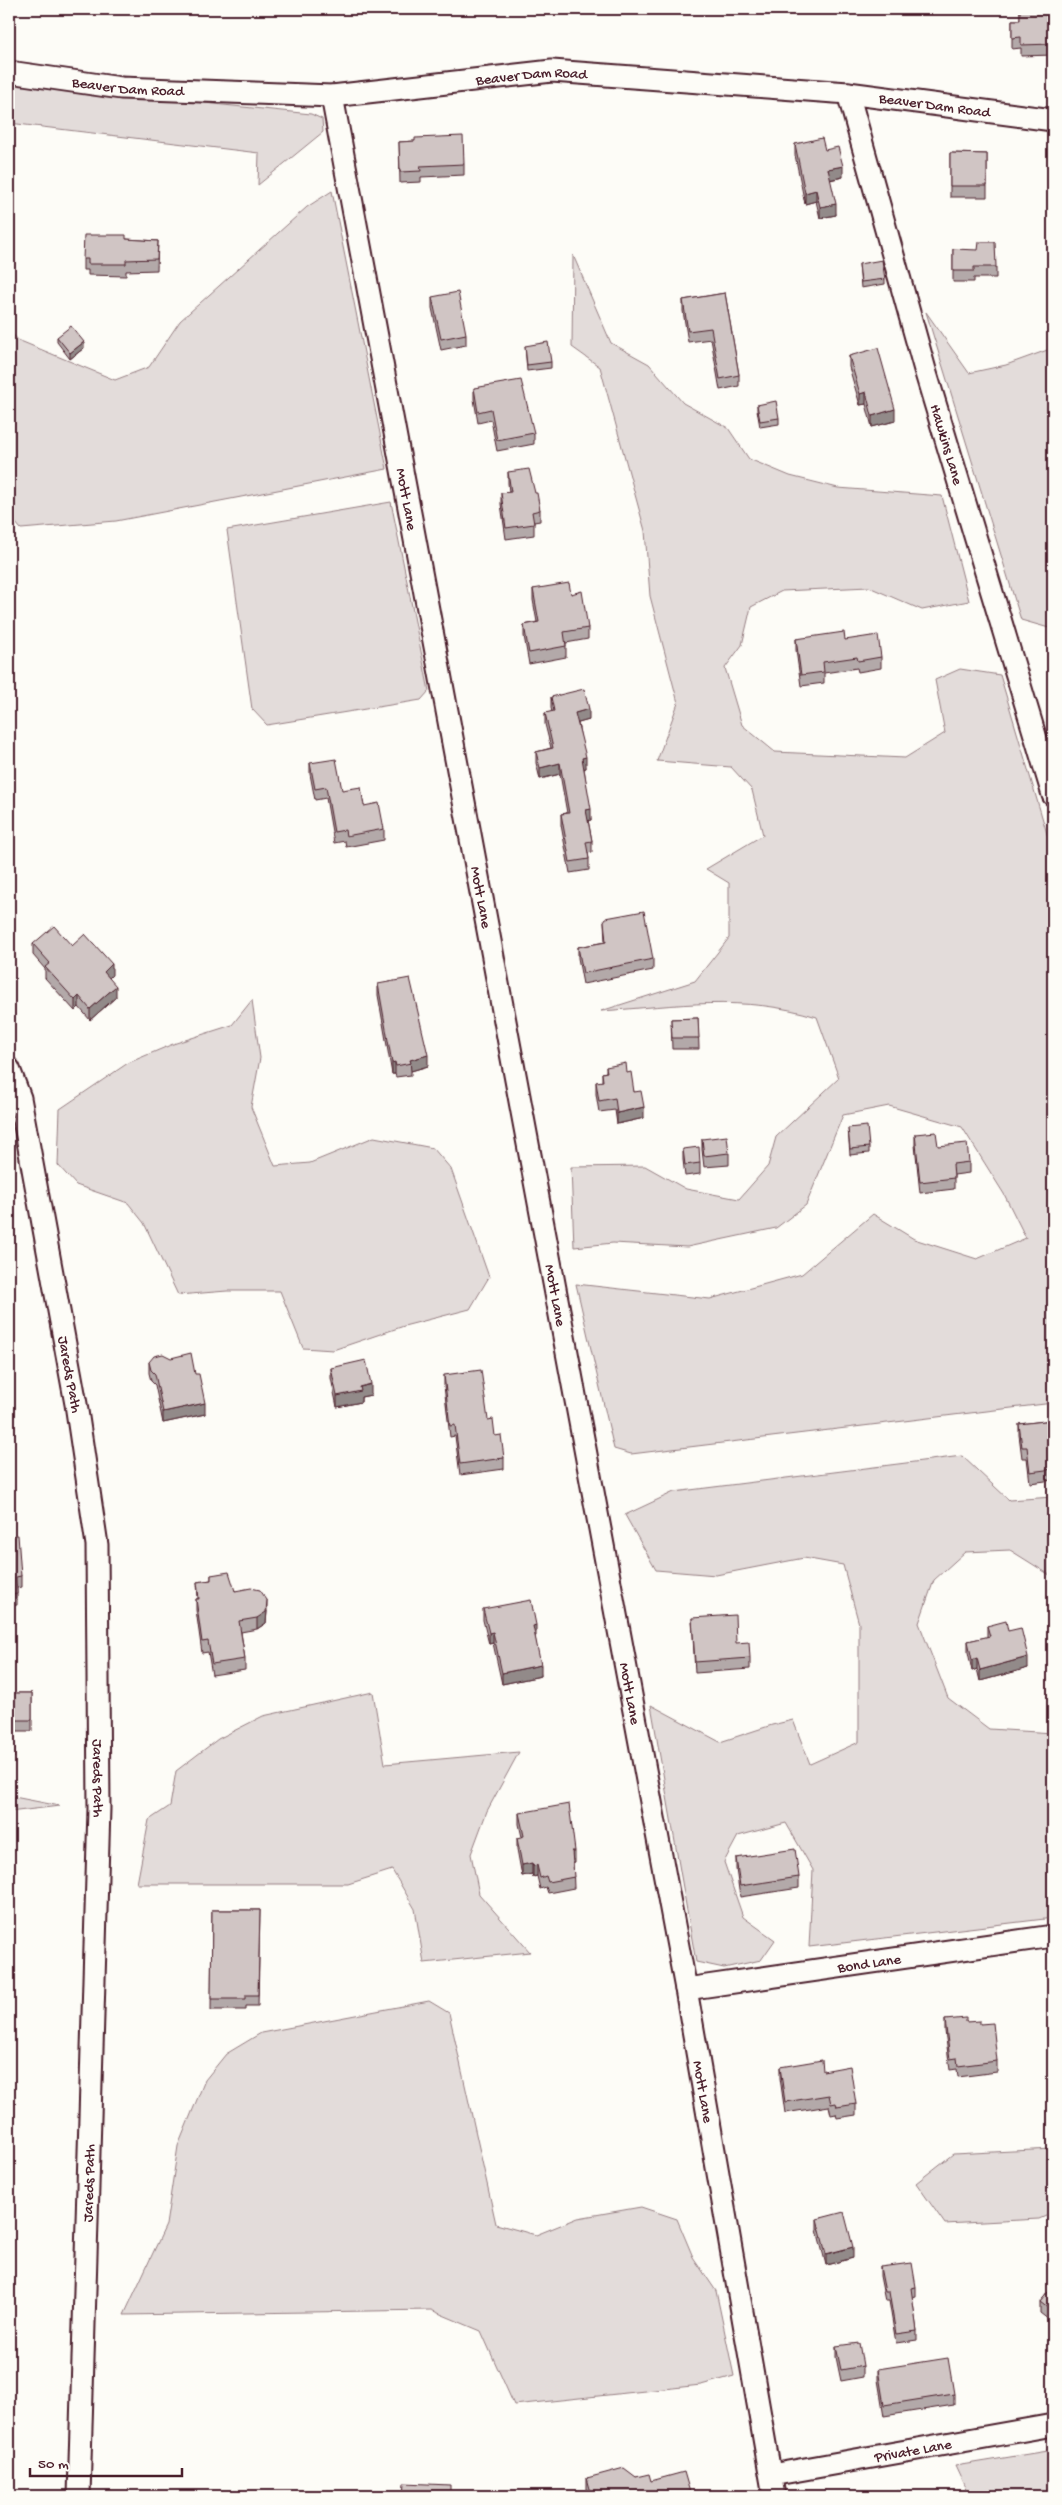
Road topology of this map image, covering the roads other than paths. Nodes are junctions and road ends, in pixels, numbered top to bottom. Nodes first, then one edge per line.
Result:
1 (9, 72) edge
2 (848, 93) junction
3 (332, 96) junction
4 (1053, 120) edge
5 (1050, 773) edge
6 (1053, 794) edge
7 (9, 1069) edge
8 (1053, 1936) edge
9 (686, 1989) junction
10 (1053, 2425) edge
11 (771, 2475) junction
12 (80, 2496) edge
13 (774, 2496) edge

1 - 3 street, Beaver Dam Road
2 - 3 street, Beaver Dam Road
2 - 4 street, Beaver Dam Road
2 - 5 street, Hawkins Lane
3 - 9 street, Mott Lane
5 - 6 street, Hawkins Lane
7 - 12 street, Jareds Path
8 - 9 street, Bond Lane
9 - 11 street, Mott Lane
10 - 11 street, Private Lane
11 - 13 street, Mott Lane

